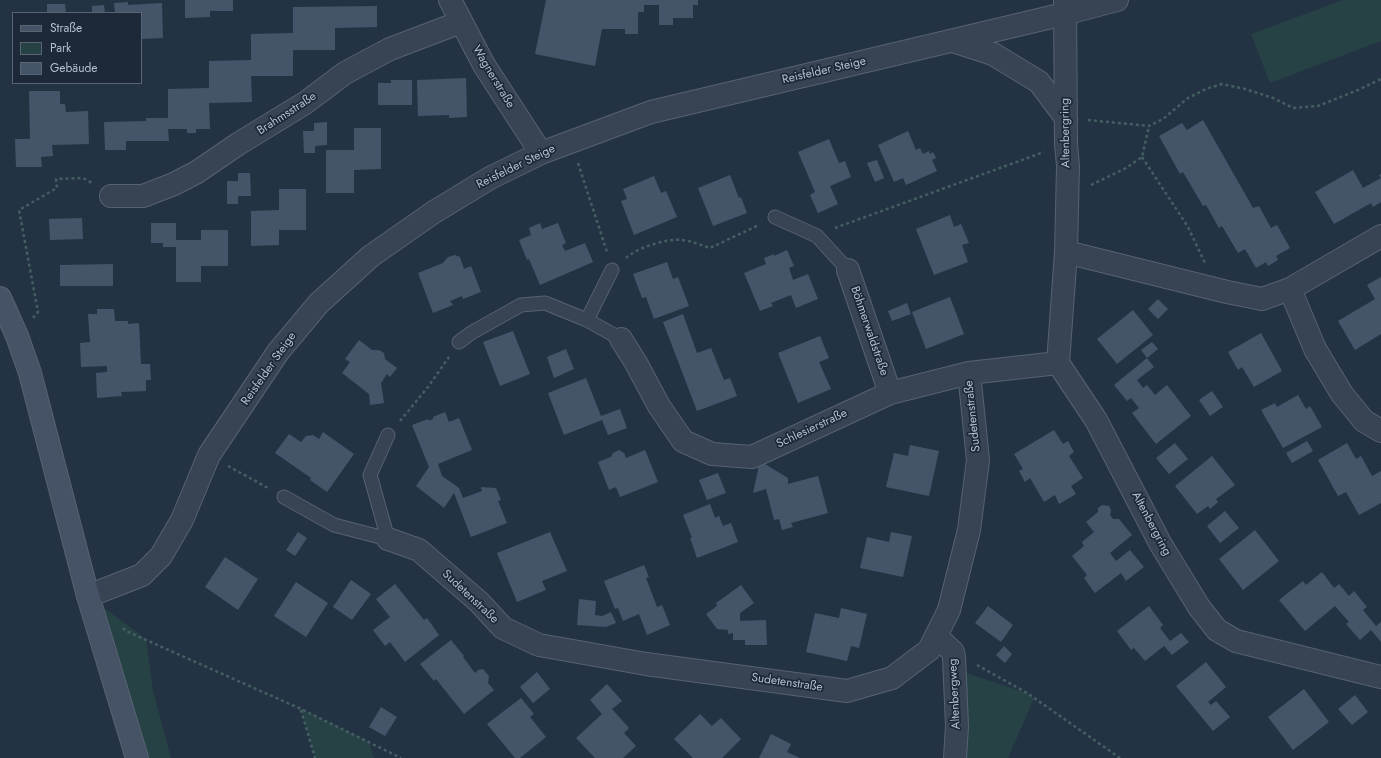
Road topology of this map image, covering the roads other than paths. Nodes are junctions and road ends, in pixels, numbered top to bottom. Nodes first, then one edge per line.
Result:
1 (450, 0) edge
2 (1117, 0) edge
3 (1064, 7) edge
4 (461, 22) junction
5 (952, 41) junction
6 (1066, 118) junction
7 (541, 153) junction
8 (111, 196) road end
9 (776, 218) road end
10 (1381, 236) edge
11 (1066, 252) junction
12 (612, 270) road end
13 (848, 270) joint
14 (1290, 289) junction
15 (0, 298) edge
16 (587, 320) junction
17 (621, 338) joint
18 (459, 342) road end
19 (1058, 363) junction
20 (969, 373) junction
21 (890, 392) junction
22 (1381, 430) edge
23 (388, 436) road end
24 (284, 497) road end
25 (388, 539) junction
26 (88, 596) junction
27 (936, 636) junction
28 (1381, 677) edge
29 (137, 758) edge
30 (955, 758) edge

1 - 4 street, Wagnerstraße
2 - 3 street, Reisfelder Steige
3 - 5 street, Reisfelder Steige
3 - 6 street, Altenbergring
4 - 7 street, Wagnerstraße
4 - 8 street, Brahmsstraße
5 - 6 street
5 - 7 street, Reisfelder Steige
6 - 11 street, Altenbergring
7 - 26 street, Reisfelder Steige
9 - 13 lane
10 - 14 street
11 - 14 street
11 - 19 street, Altenbergring
12 - 16 lane
13 - 21 street, Böhmerwaldstraße
14 - 22 street
15 - 26 street
16 - 17 lane
16 - 18 lane
17 - 21 street, Schlesierstraße
19 - 20 street, Schlesierstraße
19 - 28 street, Altenbergring
20 - 21 street, Schlesierstraße
20 - 27 street, Sudetenstraße
23 - 25 lane
24 - 25 lane
25 - 27 street, Sudetenstraße
26 - 29 street
27 - 30 street, Altenbergweg

